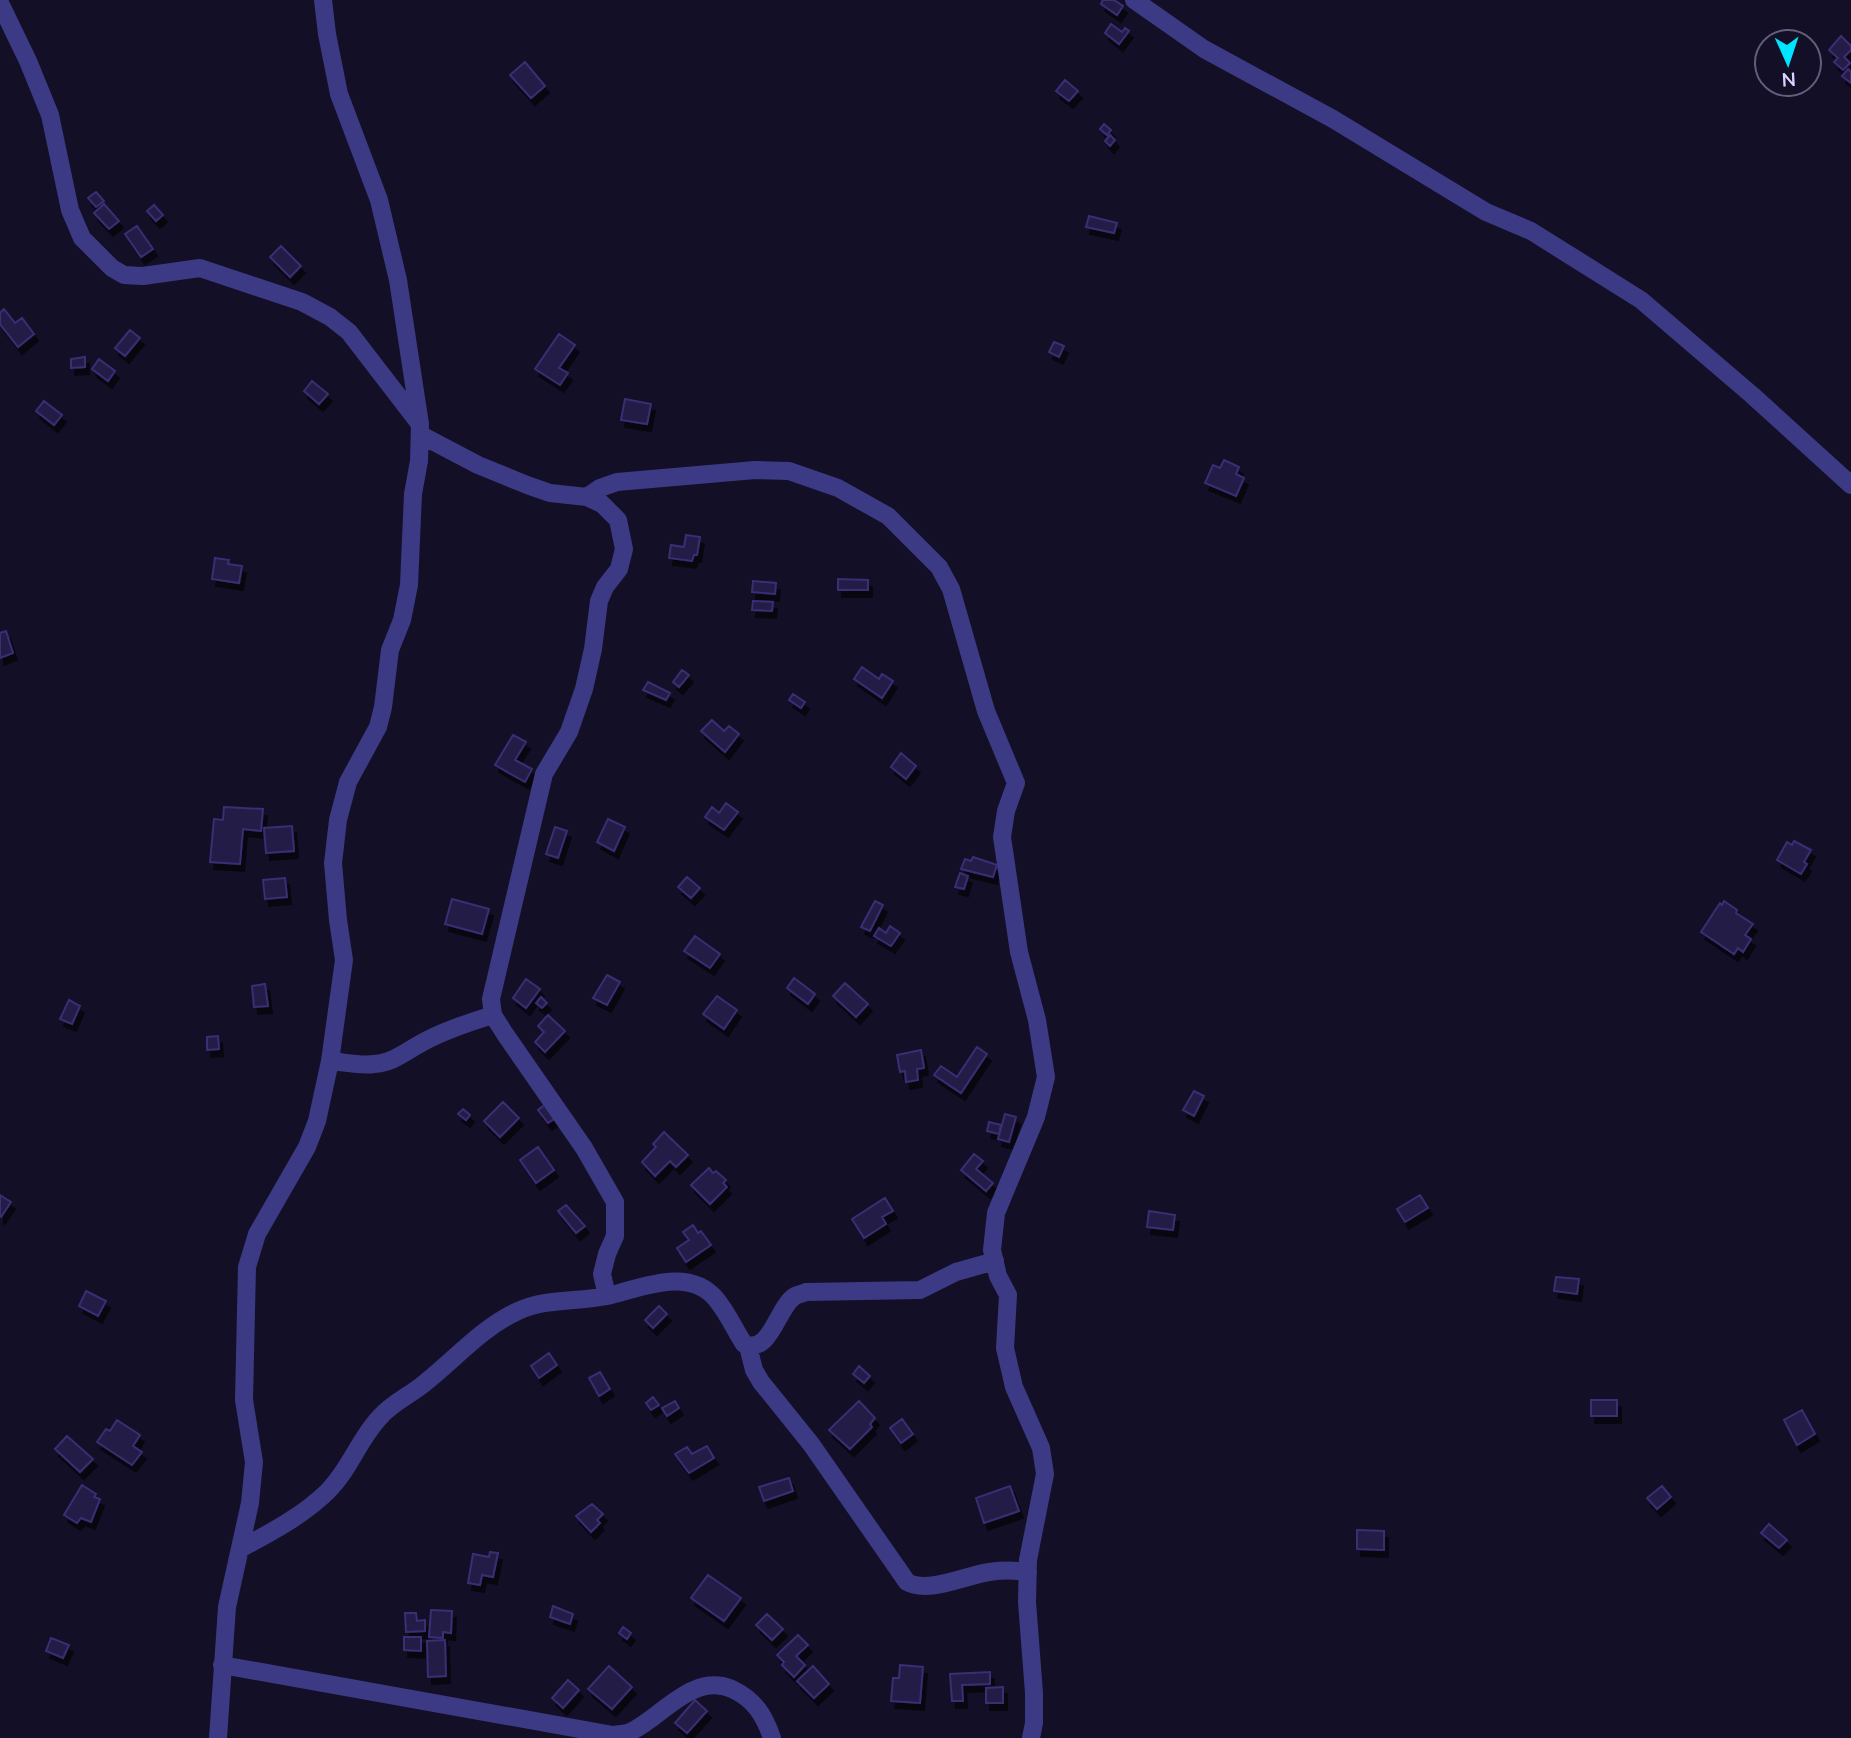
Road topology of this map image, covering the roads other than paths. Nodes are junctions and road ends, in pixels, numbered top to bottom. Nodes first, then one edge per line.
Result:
1 (323, 0) edge
2 (1134, 0) edge
3 (0, 3) edge
4 (420, 430) junction
5 (1851, 485) edge
6 (587, 497) junction
7 (493, 1015) junction
8 (330, 1061) junction
9 (995, 1261) junction
10 (607, 1296) junction
11 (748, 1346) junction
12 (240, 1549) junction
13 (1028, 1572) junction
14 (222, 1665) junction
15 (218, 1738) edge
16 (772, 1738) edge
17 (1031, 1738) edge

1 - 4 street
2 - 5 street
3 - 4 street
4 - 6 street
4 - 8 street
6 - 7 street
6 - 9 street
7 - 8 street
7 - 10 street
8 - 12 street
9 - 11 street
9 - 13 street
10 - 11 street
10 - 12 street
11 - 13 street
12 - 14 street
13 - 17 street
14 - 15 street
14 - 16 street

